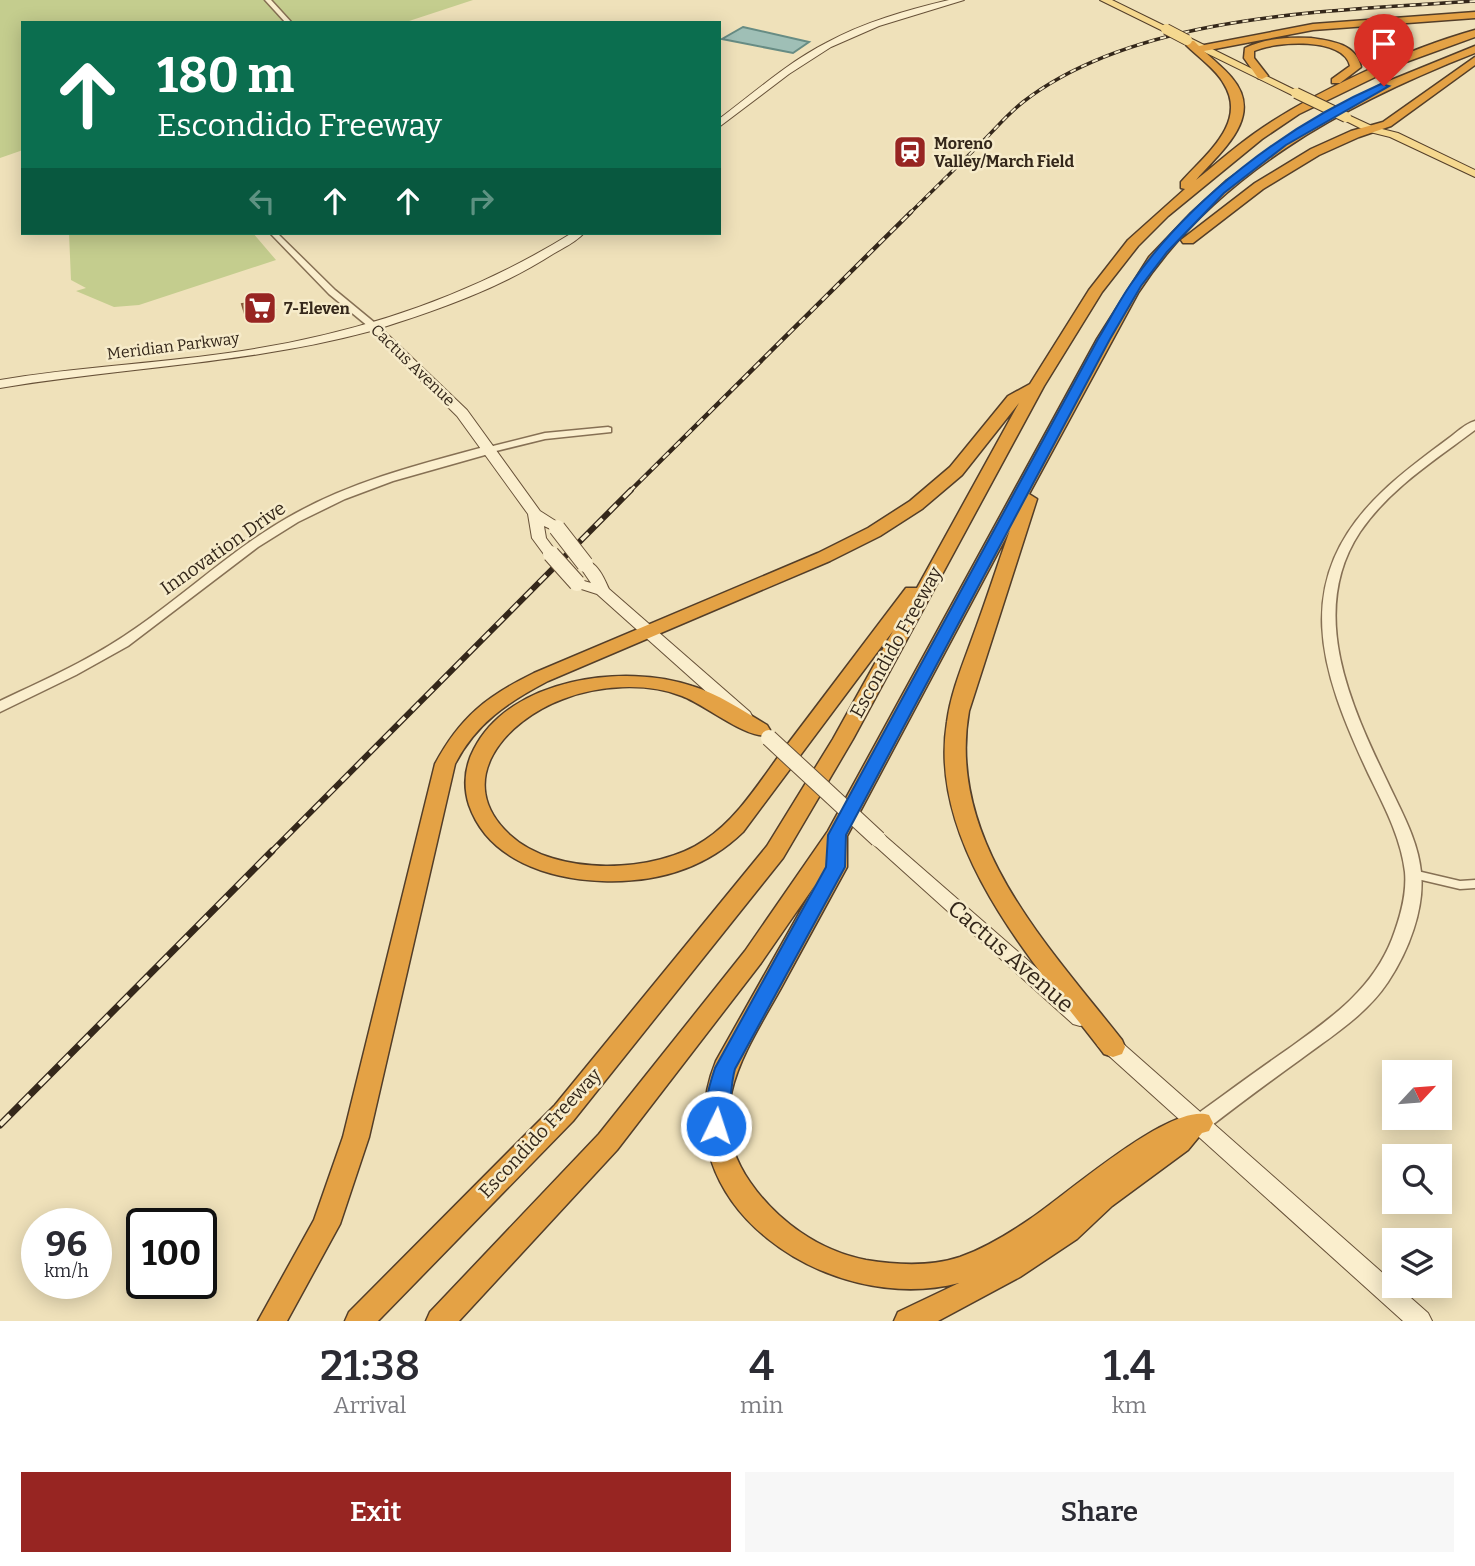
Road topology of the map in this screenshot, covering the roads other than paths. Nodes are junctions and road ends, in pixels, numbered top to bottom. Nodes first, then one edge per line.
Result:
1 (268, 0) edge
2 (960, 0) edge
3 (1105, 0) edge
4 (1475, 15) edge
5 (287, 21) edge
6 (1475, 33) edge
7 (1187, 40) junction
8 (1475, 49) edge
9 (1206, 50) junction
10 (1475, 60) edge
11 (1262, 76) junction
12 (1295, 112) junction
13 (721, 122) edge
14 (1370, 129) junction
15 (1475, 174) edge
16 (1475, 185) edge
17 (1163, 213) junction
18 (275, 235) edge
19 (576, 235) edge
20 (372, 325) junction
21 (1104, 339) junction
22 (0, 384) edge
23 (1036, 386) junction
24 (1475, 424) edge
25 (608, 430) dead end
26 (1046, 448) junction
27 (488, 450) junction
28 (535, 514) junction
29 (961, 523) junction
30 (602, 591) junction
31 (648, 631) junction
32 (0, 708) edge
33 (765, 734) junction
34 (837, 835) junction
35 (1413, 874) junction
36 (1475, 884) edge
37 (1113, 1046) junction
38 (1200, 1123) junction
39 (272, 1321) edge
40 (359, 1321) edge
41 (440, 1321) edge
42 (908, 1321) edge
43 (1420, 1321) edge

1 - 5 street
2 - 13 main road
3 - 7 main road, bridge
4 - 9 highway
6 - 12 highway, Escondido Freeway
7 - 9 main road
7 - 17 highway
8 - 21 highway, Escondido Freeway
9 - 11 main road
10 - 14 highway
11 - 12 highway
11 - 14 main road, bridge
12 - 17 highway, Escondido Freeway
14 - 15 main road
14 - 16 main road
14 - 21 highway
17 - 23 highway, Escondido Freeway
18 - 20 street, Cactus Avenue
19 - 20 main road, Meridian Parkway
20 - 22 main road, Meridian Parkway
20 - 27 main road, Cactus Avenue
21 - 26 highway, Escondido Freeway
23 - 29 highway, Escondido Freeway
23 - 31 highway
24 - 35 street
25 - 27 street, Innovation Drive
26 - 34 highway, Escondido Freeway
26 - 37 highway
27 - 28 main road, Cactus Avenue
27 - 32 street, Innovation Drive
28 - 30 main road, Cactus Avenue, bridge
28 - 30 main road, Cactus Avenue, bridge
29 - 33 highway
29 - 40 highway, Escondido Freeway
30 - 31 main road, Cactus Avenue
31 - 33 main road, Cactus Avenue
31 - 39 highway
33 - 37 main road, Cactus Avenue, bridge
34 - 38 highway
34 - 41 highway, Escondido Freeway
35 - 36 street
35 - 38 street
37 - 38 main road, Cactus Avenue
38 - 42 highway
38 - 43 main road, Cactus Avenue

